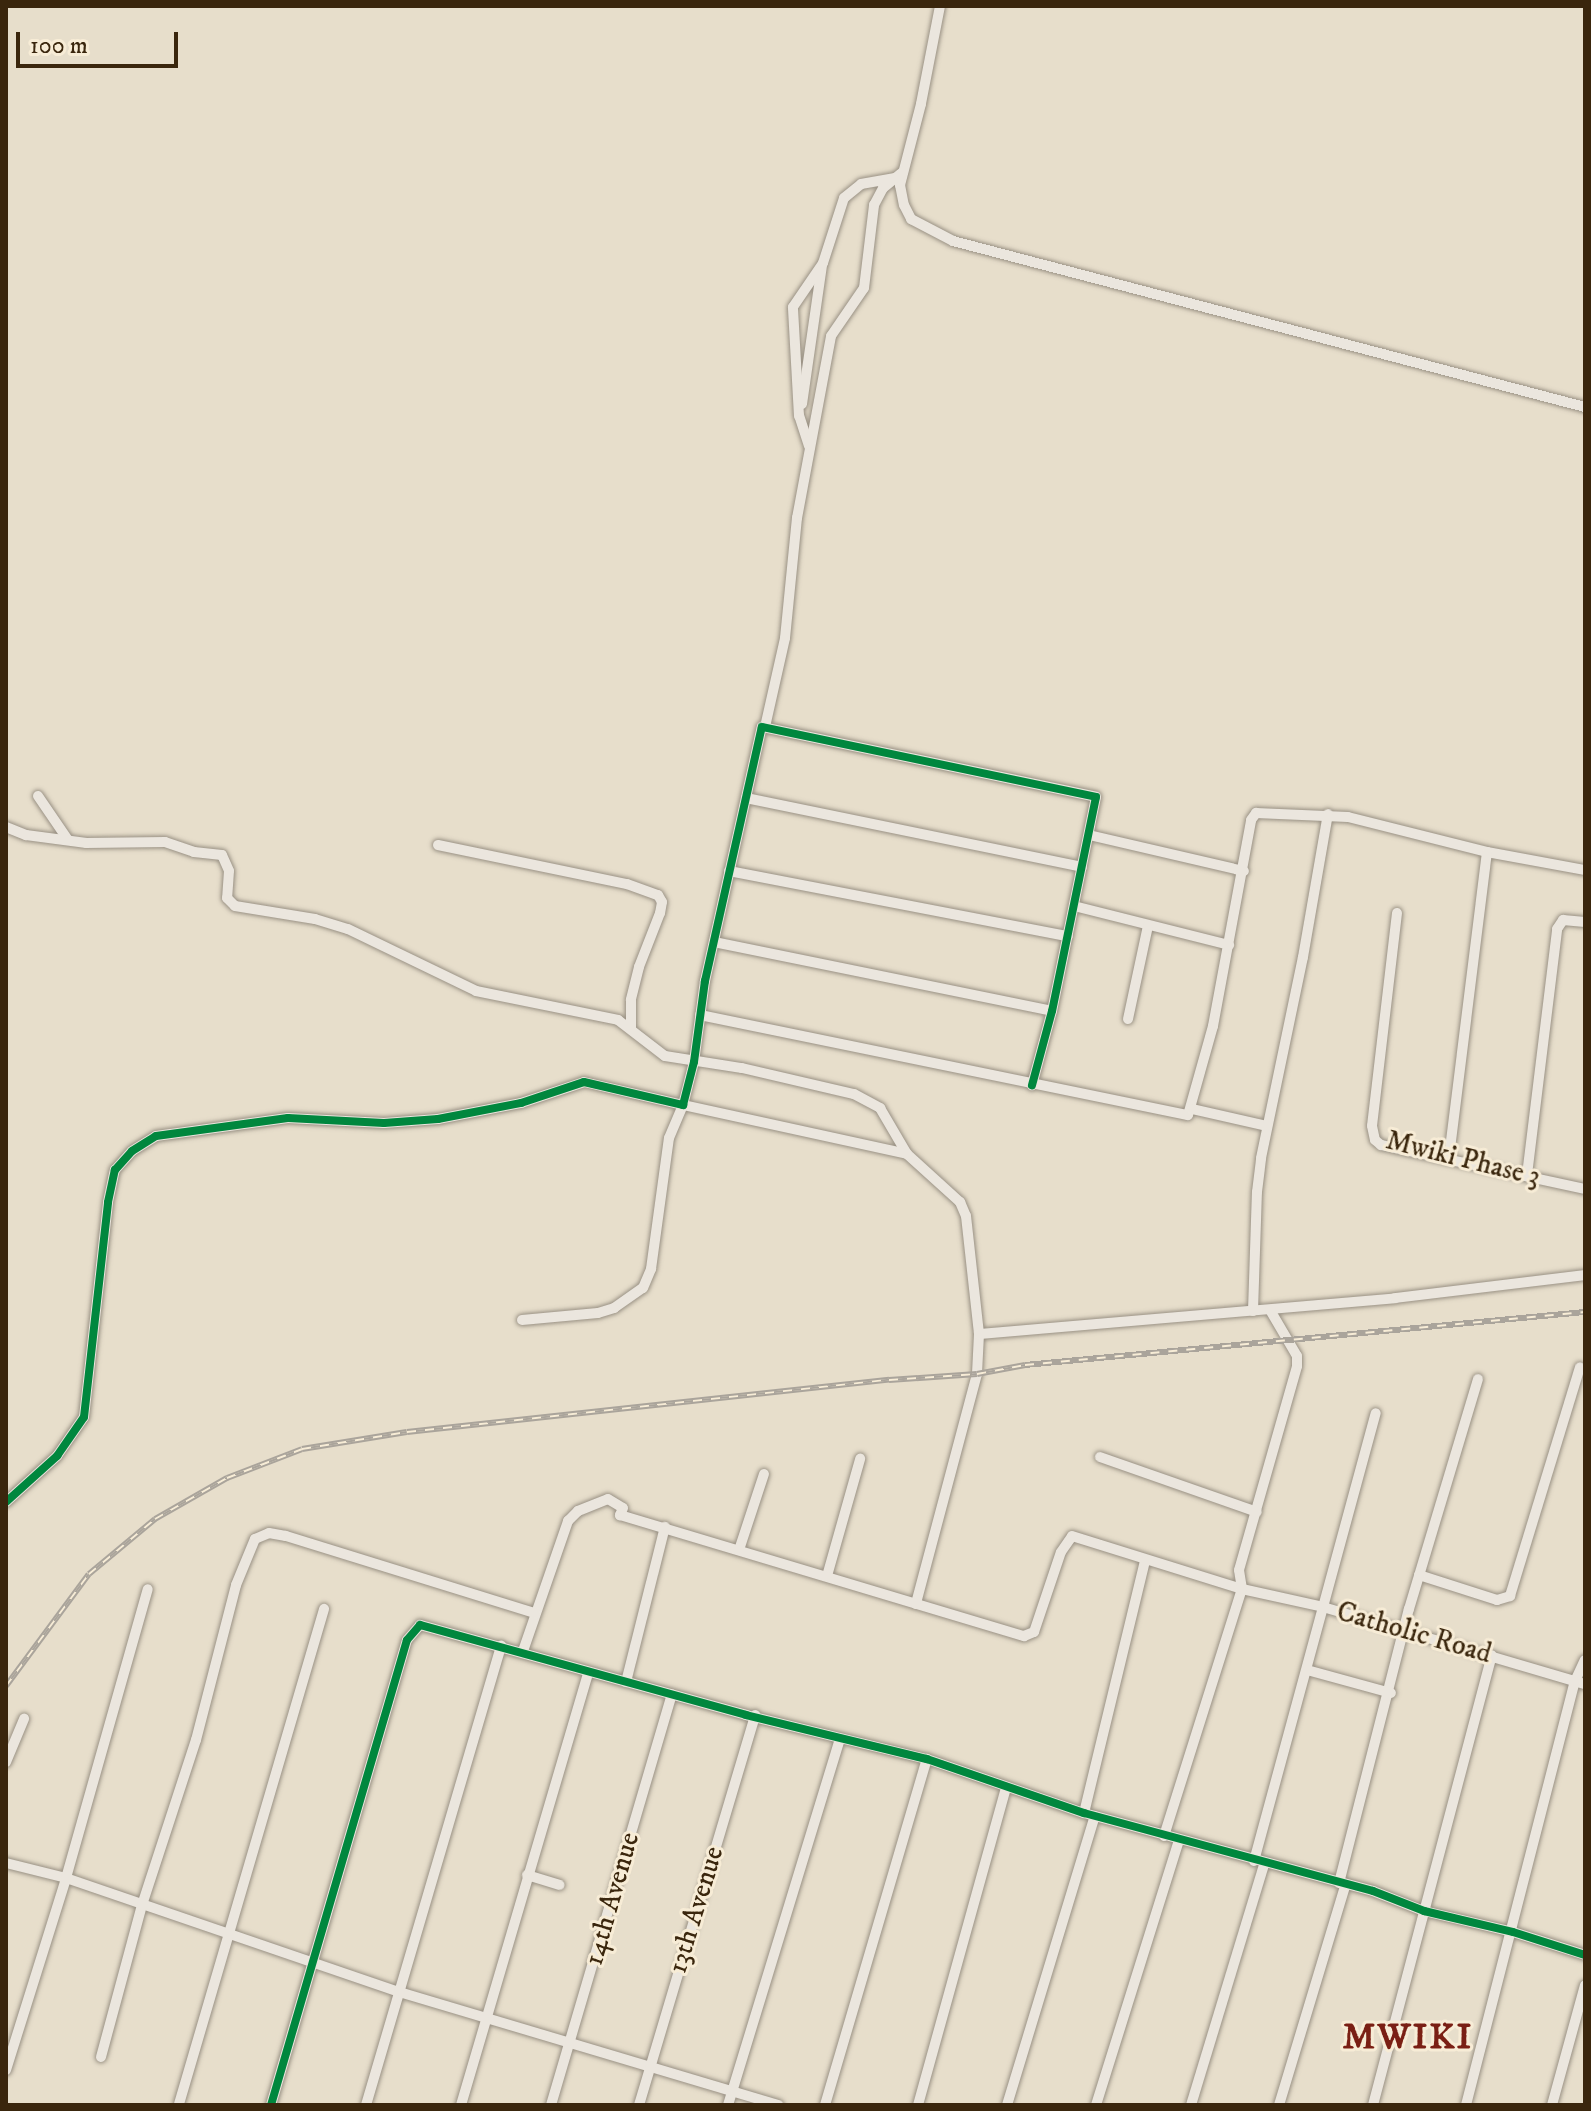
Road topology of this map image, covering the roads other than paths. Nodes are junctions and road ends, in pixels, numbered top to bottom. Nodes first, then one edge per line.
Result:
1 (940, 6) edge
2 (900, 175) junction
3 (823, 263) junction
4 (1585, 407) edge
5 (799, 418) junction
6 (810, 448) junction
7 (765, 727) junction
8 (38, 796) dead end
9 (746, 798) junction
10 (1328, 814) junction
11 (6, 827) edge
12 (1089, 835) junction
13 (68, 840) junction
14 (438, 845) dead end
15 (1487, 852) junction
16 (1082, 867) junction
17 (1585, 870) edge
18 (729, 871) junction
19 (1244, 871) junction
20 (1074, 906) junction
21 (1397, 913) dead end
22 (1585, 922) edge
23 (1148, 926) junction
24 (1068, 936) junction
25 (714, 942) junction
26 (1229, 945) junction
27 (1052, 1011) junction
28 (700, 1015) junction
29 (1128, 1019) dead end
30 (631, 1028) junction
31 (694, 1062) junction
32 (1032, 1085) junction
33 (683, 1105) junction
34 (1192, 1109) junction
35 (1267, 1126) junction
36 (907, 1154) junction
37 (1449, 1157) junction
38 (1527, 1175) junction
39 (1585, 1189) edge
40 (1585, 1275) edge
41 (1270, 1310) junction
42 (1253, 1311) junction
43 (522, 1320) dead end
44 (979, 1334) junction
45 (1580, 1367) dead end
46 (1478, 1379) dead end
47 (1376, 1413) dead end
48 (1100, 1457) dead end
49 (860, 1459) dead end
50 (764, 1474) dead end
51 (6, 1502) edge
52 (1257, 1512) junction
53 (665, 1527) junction
54 (739, 1550) junction
55 (1145, 1561) junction
56 (1419, 1575) junction
57 (827, 1576) junction
58 (148, 1589) dead end
59 (1242, 1589) junction
60 (916, 1604) junction
61 (1323, 1607) junction
62 (324, 1609) dead end
63 (535, 1613) junction
64 (1406, 1632) junction
65 (501, 1645) junction
66 (523, 1651) junction
67 (1492, 1656) junction
68 (1585, 1660) edge
69 (1307, 1670) junction
70 (588, 1673) junction
71 (626, 1682) junction
72 (1580, 1682) edge
73 (1391, 1693) junction
74 (672, 1694) junction
75 (755, 1715) junction
76 (24, 1719) dead end
77 (840, 1739) junction
78 (927, 1759) junction
79 (6, 1762) edge
80 (1006, 1788) junction
81 (1089, 1815) junction
82 (1164, 1836) junction
83 (1179, 1840) junction
84 (6, 1863) edge
85 (1259, 1863) junction
86 (527, 1875) junction
87 (66, 1878) junction
88 (1342, 1884) junction
89 (560, 1885) dead end
90 (142, 1905) junction
91 (1424, 1911) junction
92 (1513, 1932) junction
93 (226, 1935) junction
94 (1585, 1955) edge
95 (311, 1963) junction
96 (1585, 1985) edge
97 (399, 1992) junction
98 (489, 2019) junction
99 (570, 2041) junction
100 (101, 2057) dead end
101 (650, 2067) junction
102 (6, 2070) edge
103 (732, 2090) junction
104 (179, 2104) edge
105 (271, 2105) edge
106 (366, 2105) edge
107 (461, 2105) edge
108 (551, 2105) edge
109 (639, 2105) edge
110 (728, 2105) edge
111 (779, 2105) edge
112 (825, 2105) edge
113 (918, 2105) edge
114 (1007, 2105) edge
115 (1096, 2105) edge
116 (1191, 2105) edge
117 (1279, 2105) edge
118 (1373, 2105) edge
119 (1466, 2105) edge
120 (1552, 2105) edge

1 - 2 street
2 - 3 street
2 - 4 street
2 - 6 street
3 - 5 street
3 - 5 street
5 - 6 street
6 - 7 street
7 - 9 street
7 - 12 street
8 - 13 street
9 - 16 street
9 - 18 street
10 - 15 street
10 - 19 street
10 - 35 street
11 - 13 street
12 - 16 street
12 - 19 street
13 - 30 street
14 - 30 street
15 - 17 street
15 - 37 street
16 - 20 street
18 - 24 street
18 - 25 street
19 - 26 street
20 - 23 street
20 - 24 street
21 - 37 street, Mwiki Phase 3
22 - 38 street
23 - 26 street
23 - 29 street
24 - 27 street
25 - 27 street
25 - 28 street
26 - 34 street
27 - 32 street
28 - 31 street
28 - 32 street
30 - 31 street
31 - 33 street
31 - 36 street
32 - 34 street
33 - 36 street
33 - 43 street
33 - 51 street
34 - 35 street
35 - 42 street
36 - 44 street
37 - 38 street, Mwiki Phase 3
38 - 39 street, Mwiki Phase 3
40 - 41 street
41 - 42 street
41 - 52 street
42 - 44 street
44 - 60 street
45 - 56 street
46 - 56 street
47 - 61 street
48 - 52 street
49 - 57 street
50 - 54 street
52 - 59 street
53 - 54 street
53 - 63 street
53 - 71 street
54 - 57 street
55 - 59 street, Catholic Road
55 - 60 street, Catholic Road
55 - 81 street
56 - 64 street
57 - 60 street
58 - 87 street
59 - 61 street, Catholic Road
59 - 82 street
61 - 64 street, Catholic Road
61 - 69 street
62 - 93 street
63 - 66 street
63 - 90 street
64 - 67 street, Catholic Road
64 - 73 street
65 - 66 street
65 - 95 street
65 - 97 street
66 - 70 street
67 - 72 street, Catholic Road
67 - 91 street
68 - 72 street
69 - 73 street
69 - 85 street
70 - 71 street
70 - 86 street
71 - 74 street
72 - 92 street
73 - 88 street
74 - 75 street
74 - 99 street, 14th Avenue
75 - 77 street
75 - 101 street, 13th Avenue
76 - 79 street
77 - 78 street
77 - 103 street
78 - 80 street
78 - 112 street
80 - 81 street
80 - 113 street
81 - 82 street
81 - 114 street
82 - 83 street
83 - 85 street
83 - 115 street
84 - 87 street
85 - 88 street
85 - 116 street
86 - 89 street
86 - 98 street
87 - 90 street
87 - 102 street
88 - 91 street
88 - 117 street
90 - 93 street
90 - 100 street
91 - 92 street
91 - 118 street
92 - 94 street
92 - 119 street
93 - 95 street
93 - 104 street
95 - 97 street
95 - 105 street
96 - 120 street
97 - 98 street
97 - 106 street
98 - 99 street
98 - 107 street
99 - 101 street
99 - 108 street, 14th Avenue
101 - 103 street
101 - 109 street, 13th Avenue
103 - 110 street
103 - 111 street

